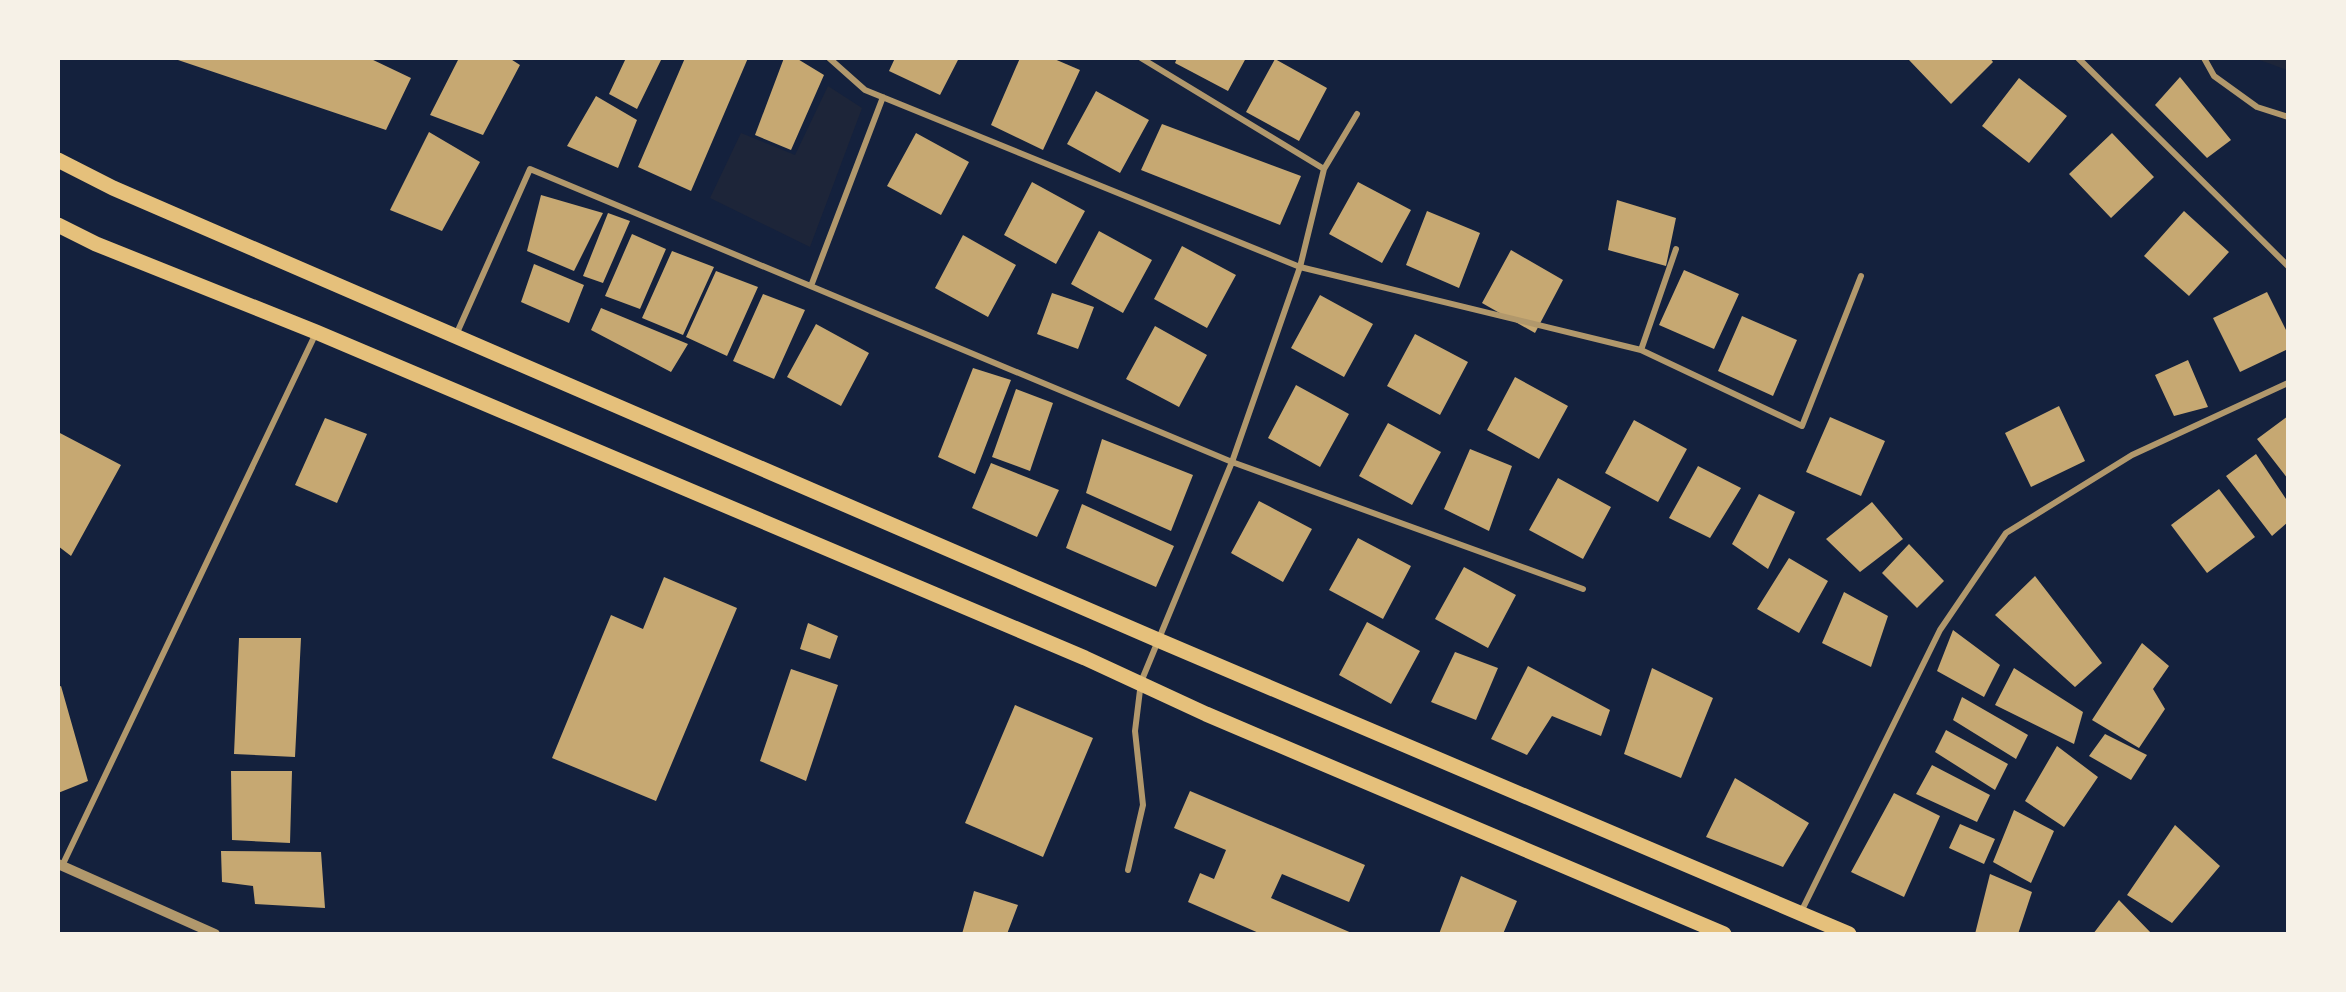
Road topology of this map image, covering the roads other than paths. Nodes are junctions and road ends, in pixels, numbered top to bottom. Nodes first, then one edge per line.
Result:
1 (830, 58) edge
2 (1141, 58) edge
3 (2078, 58) edge
4 (2204, 58) edge
5 (884, 98) junction
6 (1357, 114) dead end
7 (2288, 117) edge
8 (58, 160) edge
9 (1324, 169) junction
10 (58, 225) edge
11 (1676, 249) dead end
12 (2288, 266) edge
13 (1300, 267) junction
14 (1861, 276) dead end
15 (811, 286) junction
16 (316, 332) junction
17 (456, 335) junction
18 (1641, 350) junction
19 (2288, 382) edge
20 (1232, 462) junction
21 (1583, 589) dead end
22 (1158, 640) junction
23 (1141, 682) junction
24 (60, 865) edge
25 (1128, 870) dead end
26 (1800, 913) junction
27 (215, 933) edge
28 (1724, 933) edge
29 (1850, 933) edge

1 - 5 street
2 - 9 street
3 - 12 street
4 - 7 street
5 - 13 street
5 - 15 street
6 - 9 street
8 - 17 main road
9 - 13 street
10 - 16 main road
11 - 18 street
13 - 18 street
13 - 20 street
14 - 18 street
15 - 17 street
15 - 20 street
16 - 23 main road
16 - 24 street
17 - 22 main road
19 - 26 street
20 - 21 street
20 - 22 street
22 - 23 street
22 - 26 main road
23 - 25 street
23 - 28 main road
24 - 27 street
26 - 29 main road

